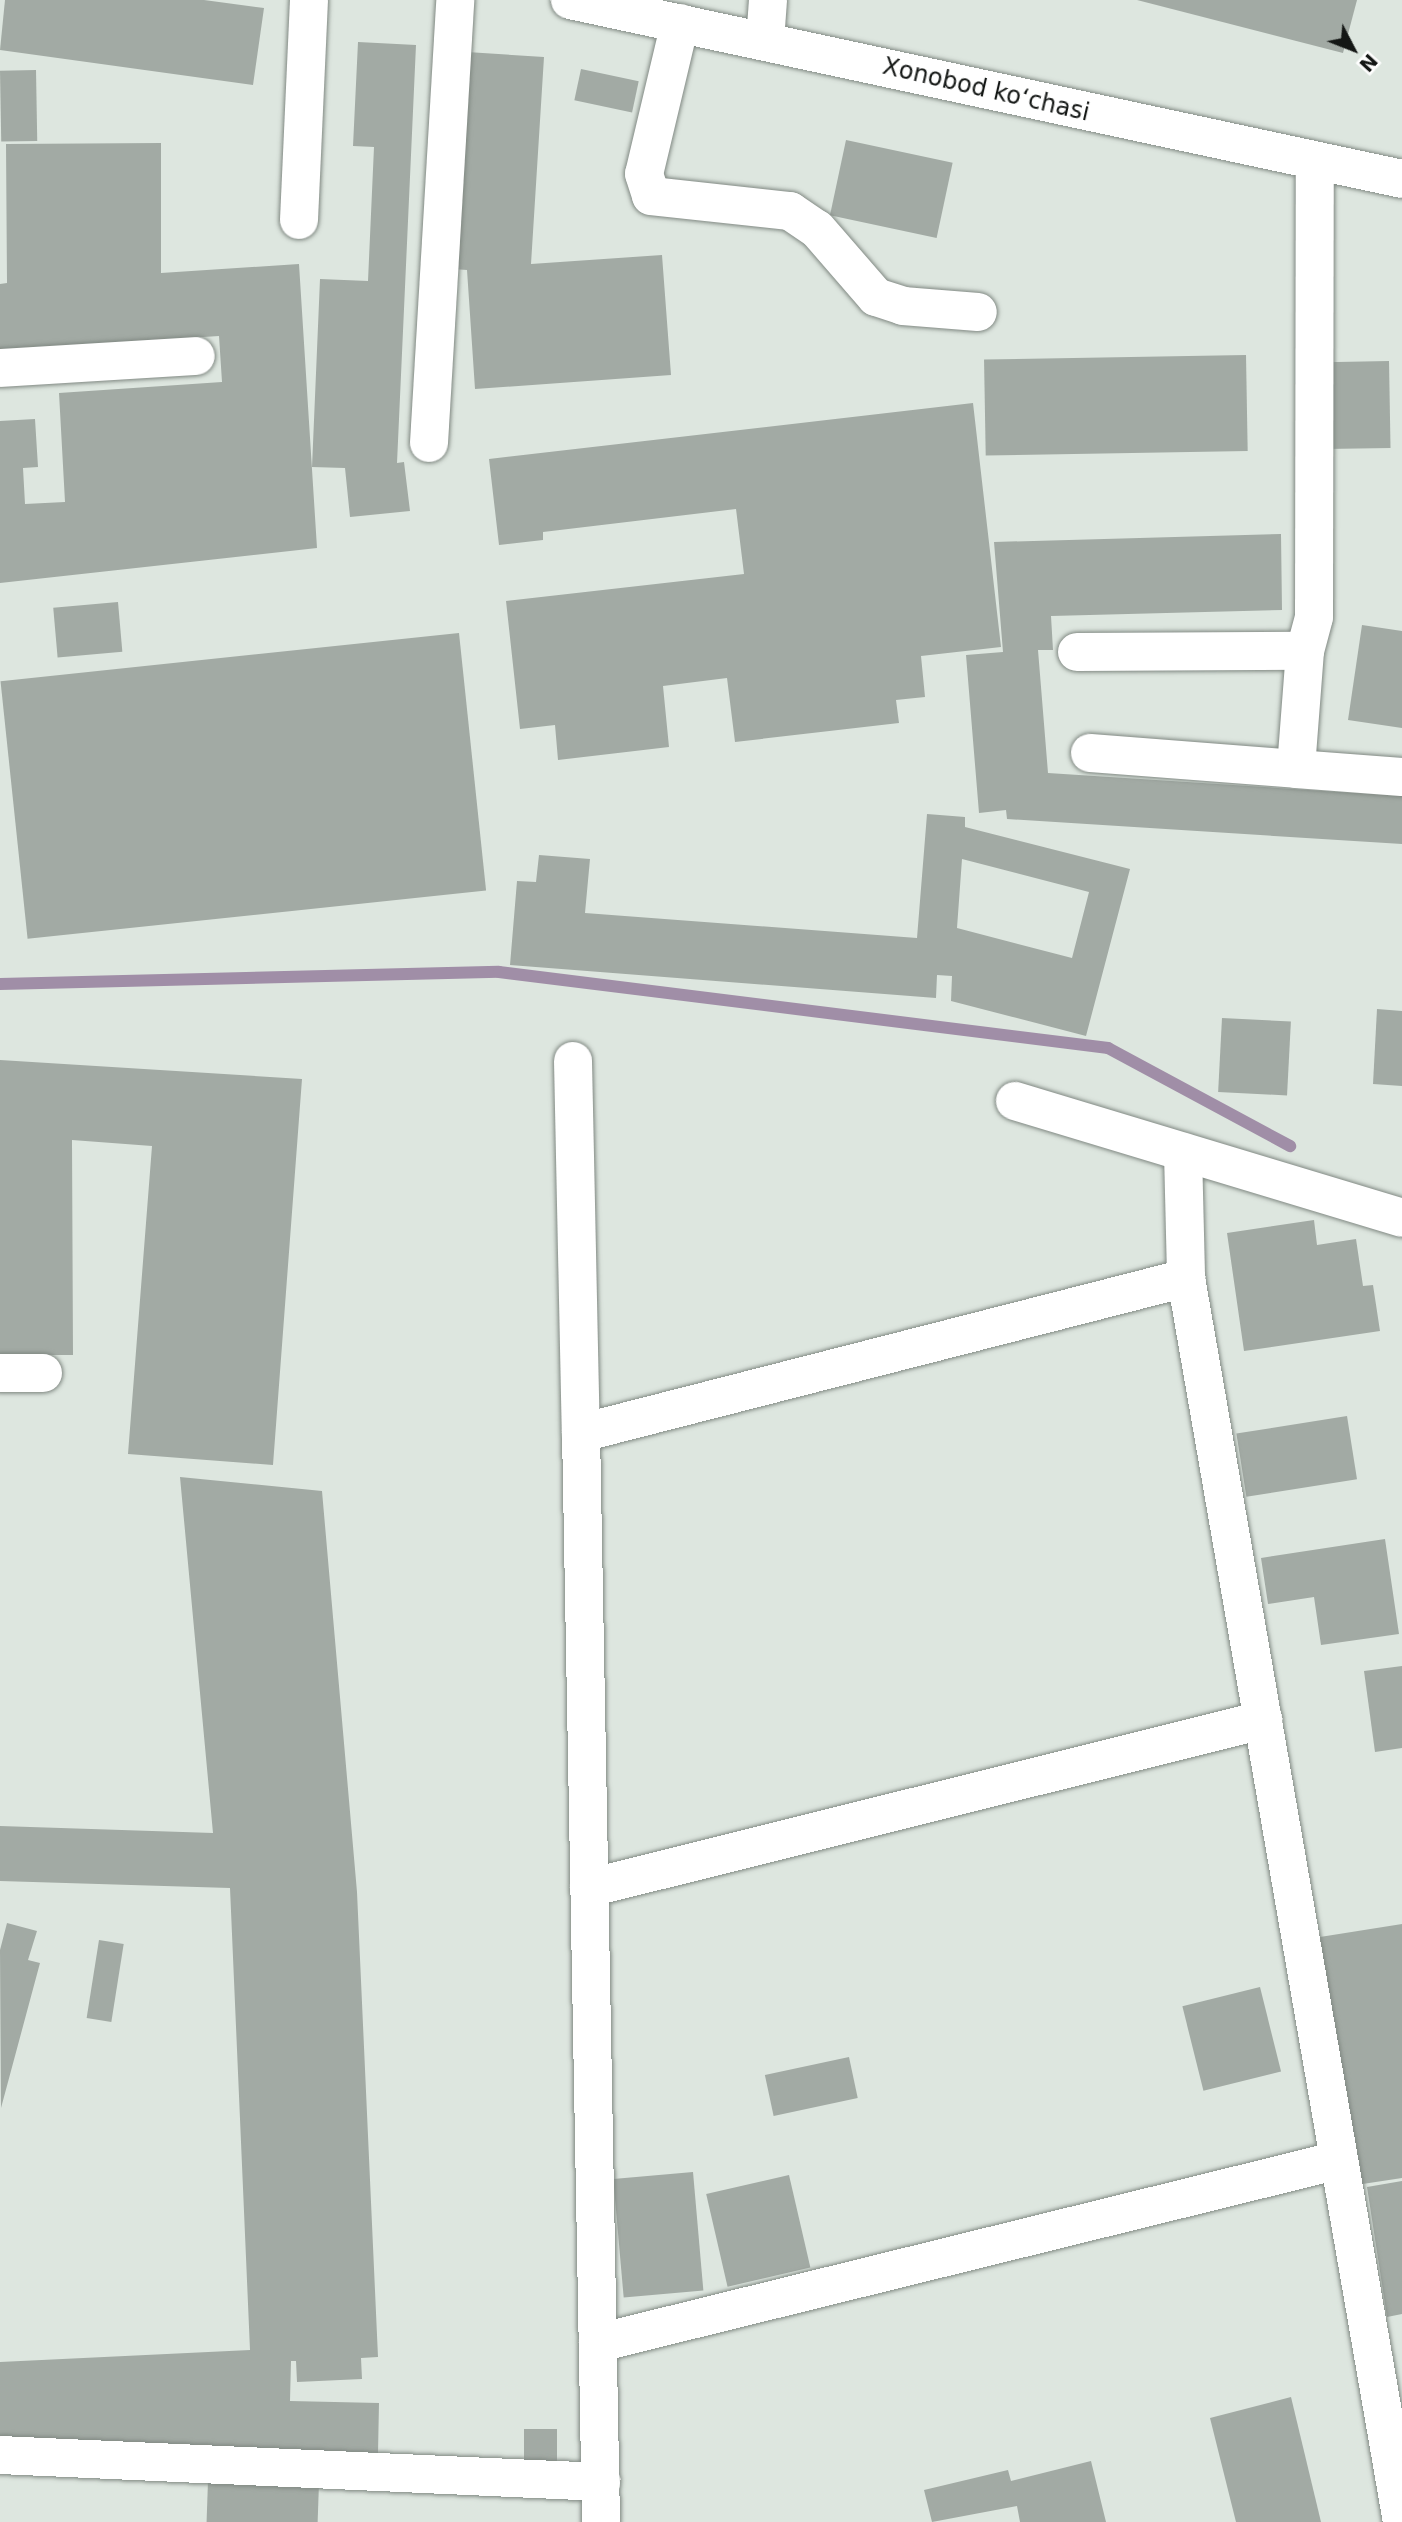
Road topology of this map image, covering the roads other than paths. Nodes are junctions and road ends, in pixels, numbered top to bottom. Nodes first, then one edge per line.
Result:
1 (309, 0) edge
2 (455, 0) edge
3 (570, 0) edge
4 (768, 0) edge
5 (680, 23) junction
6 (765, 41) junction
7 (1315, 163) junction
8 (1402, 179) edge
9 (299, 220) dead end
10 (978, 312) dead end
11 (196, 356) dead end
12 (0, 368) edge
13 (429, 443) dead end
14 (1077, 652) dead end
15 (1305, 652) junction
16 (1090, 753) dead end
17 (1296, 769) junction
18 (1402, 777) edge
19 (573, 1060) dead end
20 (1015, 1101) dead end
21 (1183, 1152) junction
22 (1402, 1218) edge
23 (1186, 1278) junction
24 (0, 1373) edge
25 (43, 1373) dead end
26 (581, 1433) junction
27 (1263, 1720) junction
28 (589, 1888) junction
29 (1339, 2160) junction
30 (598, 2343) junction
31 (0, 2455) edge
32 (601, 2482) junction
33 (601, 2522) edge
34 (1402, 2522) edge

1 - 9 street
2 - 13 street
3 - 5 street, Xonobod koʻchasi
4 - 6 street
5 - 6 street, Xonobod koʻchasi
5 - 10 street
6 - 7 street, Xonobod koʻchasi
7 - 8 street, Xonobod koʻchasi
7 - 15 street
11 - 12 street
14 - 15 street
15 - 17 street
16 - 17 street
17 - 18 street
19 - 26 street
20 - 21 street
21 - 22 street
21 - 23 street
23 - 26 street
23 - 27 street
24 - 25 street
26 - 28 street
27 - 28 street
27 - 29 street
28 - 30 street
29 - 30 street
29 - 34 street
30 - 32 street
31 - 32 street
32 - 33 street

